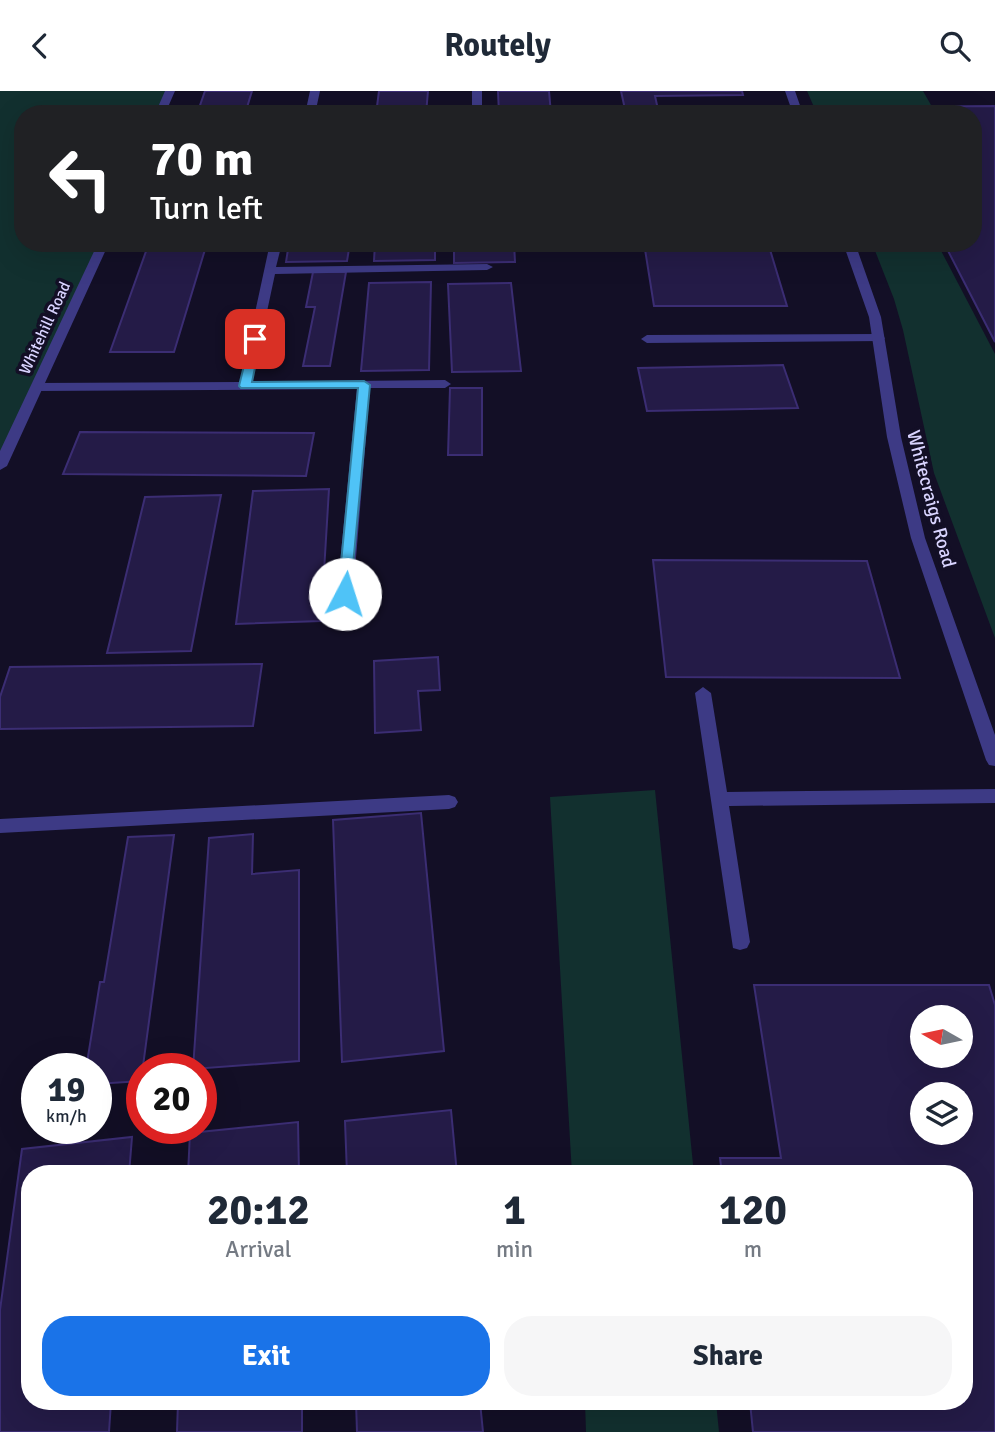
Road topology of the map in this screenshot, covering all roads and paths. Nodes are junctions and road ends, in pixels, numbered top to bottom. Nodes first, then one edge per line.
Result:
1 (100, 252) edge
2 (274, 252) edge
3 (852, 252) edge
4 (487, 267) dead end
5 (270, 271) junction
6 (879, 338) junction
7 (647, 339) dead end
8 (445, 384) dead end
9 (364, 385) junction
10 (245, 386) junction
11 (37, 387) junction
12 (0, 466) edge
13 (345, 594) dead end
14 (703, 694) dead end
15 (995, 760) edge
16 (995, 796) edge
17 (718, 799) junction
18 (449, 802) dead end
19 (0, 826) edge
20 (740, 942) dead end

1 - 11 street, Whitehill Road
2 - 5 street
3 - 6 street, Whitecraigs Road
4 - 5 street
5 - 10 street
6 - 7 street
6 - 15 street, Whitecraigs Road
8 - 9 street
9 - 10 street
9 - 13 street
10 - 11 street
11 - 12 street, Whitehill Road
14 - 17 street
16 - 17 street
17 - 20 street
18 - 19 street

